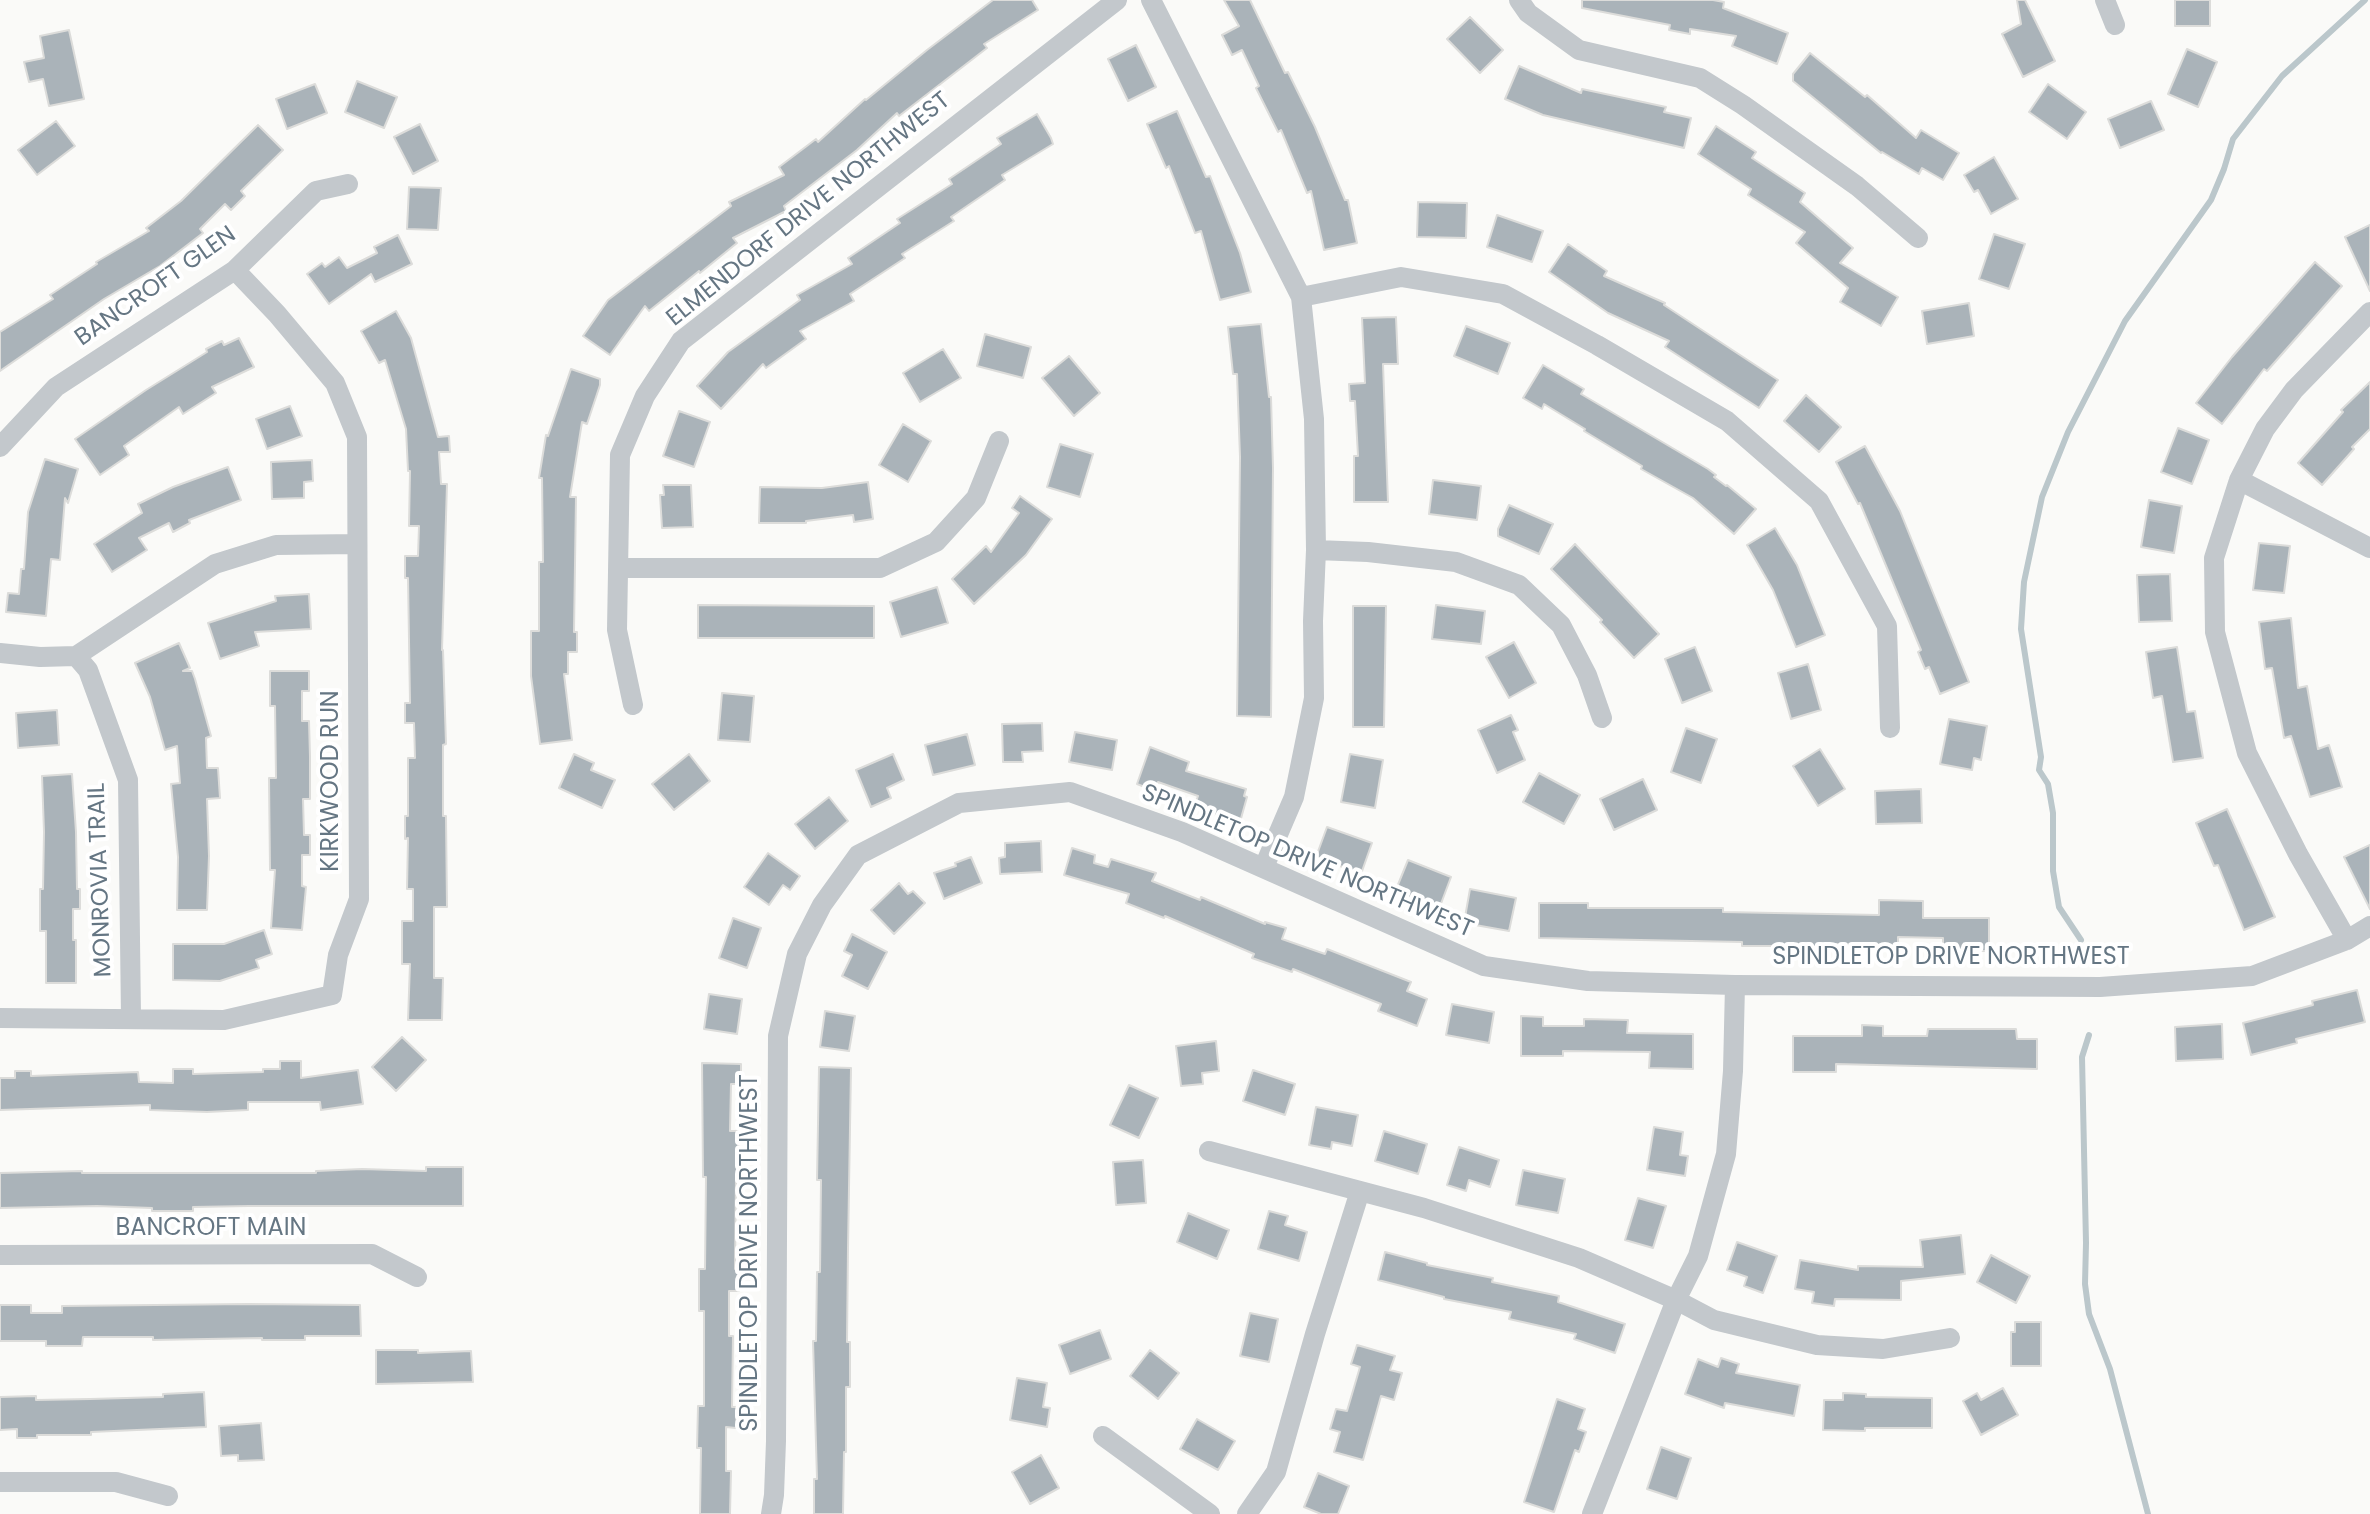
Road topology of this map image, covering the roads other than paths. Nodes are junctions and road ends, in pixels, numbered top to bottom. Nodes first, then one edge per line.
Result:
1 (1117, 0) edge
2 (1151, 0) edge
3 (1519, 0) edge
4 (2105, 0) edge
5 (2115, 25) dead end
6 (348, 184) dead end
7 (1918, 238) dead end
8 (235, 270) junction
9 (1301, 297) junction
10 (2370, 312) edge
11 (999, 441) dead end
12 (0, 447) edge
13 (2239, 480) junction
14 (357, 544) junction
15 (2370, 548) edge
16 (1316, 550) junction
17 (619, 568) junction
18 (0, 653) edge
19 (76, 656) junction
20 (633, 705) dead end
21 (1602, 718) dead end
22 (1890, 728) dead end
23 (1264, 867) junction
24 (2370, 926) edge
25 (2347, 940) junction
26 (1735, 985) junction
27 (0, 1018) edge
28 (131, 1018) junction
29 (1209, 1151) dead end
30 (1360, 1191) junction
31 (0, 1255) edge
32 (417, 1277) dead end
33 (1676, 1300) junction
34 (1950, 1338) dead end
35 (1103, 1436) dead end
36 (0, 1482) edge
37 (168, 1496) dead end
38 (771, 1514) edge
39 (1210, 1514) edge
40 (1247, 1514) edge
41 (1592, 1514) edge

1 - 17 street, ELMENDORF DRIVE NORTHWEST
2 - 9 street
3 - 7 street
4 - 5 street
6 - 8 street, BANCROFT GLEN
8 - 12 street, BANCROFT GLEN
8 - 14 street, KIRKWOOD RUN
9 - 16 street
9 - 22 street
10 - 13 street
11 - 17 street
13 - 15 street
13 - 25 street
14 - 19 street
14 - 28 street, KIRKWOOD RUN
16 - 21 street
16 - 23 street
17 - 20 street, ELMENDORF DRIVE NORTHWEST
18 - 19 street
19 - 28 street, MONROVIA TRAIL
23 - 26 street, SPINDLETOP DRIVE NORTHWEST
23 - 38 street, SPINDLETOP DRIVE NORTHWEST
24 - 25 street, SPINDLETOP DRIVE NORTHWEST
25 - 26 street, SPINDLETOP DRIVE NORTHWEST
26 - 33 street
27 - 28 street, KIRKWOOD RUN
29 - 30 street
30 - 33 street
30 - 40 street
31 - 32 street, BANCROFT MAIN
33 - 34 street
33 - 41 street
35 - 39 street
36 - 37 street

